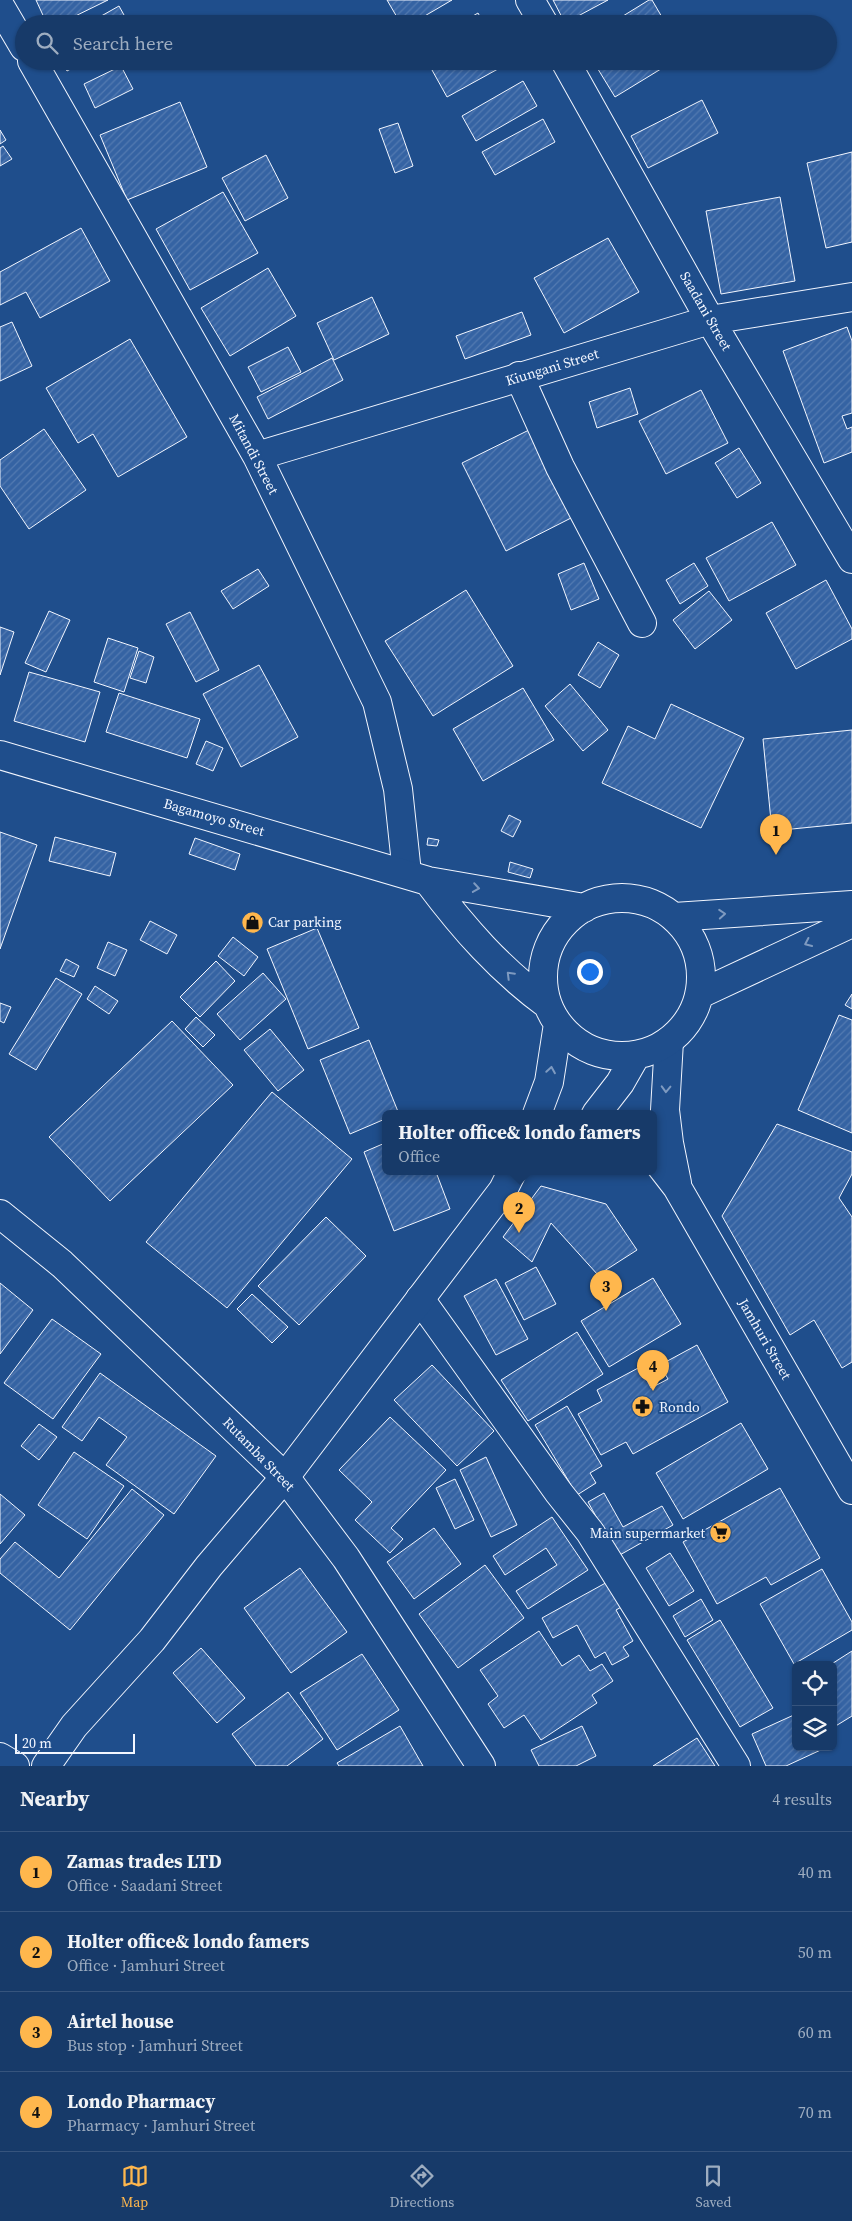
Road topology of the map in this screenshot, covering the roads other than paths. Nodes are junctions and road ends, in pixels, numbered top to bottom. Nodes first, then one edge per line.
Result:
1 (530, 0) edge
2 (0, 6) edge
3 (539, 15) edge
4 (15, 32) edge
5 (37, 70) edge
6 (570, 70) edge
7 (852, 297) edge
8 (710, 320) junction
9 (519, 376) junction
10 (257, 456) junction
11 (852, 559) edge
12 (642, 623) dead end
13 (0, 755) edge
14 (417, 877) junction
15 (852, 905) edge
16 (584, 908) junction
17 (674, 917) junction
18 (852, 923) edge
19 (700, 994) junction
20 (553, 1014) junction
21 (669, 1041) junction
22 (636, 1055) junction
23 (538, 1110) edge
24 (601, 1110) edge
25 (657, 1161) edge
26 (521, 1175) edge
27 (507, 1181) edge
28 (677, 1187) junction
29 (0, 1214) edge
30 (420, 1299) junction
31 (285, 1477) junction
32 (852, 1490) edge
33 (0, 1757) edge
34 (15, 1766) edge
35 (46, 1766) edge
36 (481, 1766) edge
37 (736, 1766) edge

1 - 3 main road
2 - 4 main road
5 - 10 main road, Mitandi Street
6 - 8 main road, Saadani Street
7 - 8 main road, Kiungani Street
8 - 9 main road, Kiungani Street
8 - 11 main road, Saadani Street
9 - 10 main road, Kiungani Street
9 - 12 main road
10 - 14 main road, Mitandi Street
13 - 14 main road, Bagamoyo Street
14 -> 16 main road, Bagamoyo Street
20 -> 14 main road
17 -> 15 main road
16 - 17 main road
16 - 20 main road
17 - 19 main road
18 -> 19 main road
19 - 21 main road
20 - 22 main road
23 -> 20 main road
21 - 22 main road
21 -> 28 main road
22 - 24 main road
25 - 28 main road
26 - 27 main road
27 - 30 main road
28 - 32 main road, Jamhuri Street
29 - 31 main road, Rutamba Street
30 - 31 main road
30 - 37 main road
31 - 35 main road
31 - 36 main road, Rutamba Street
33 - 34 main road

